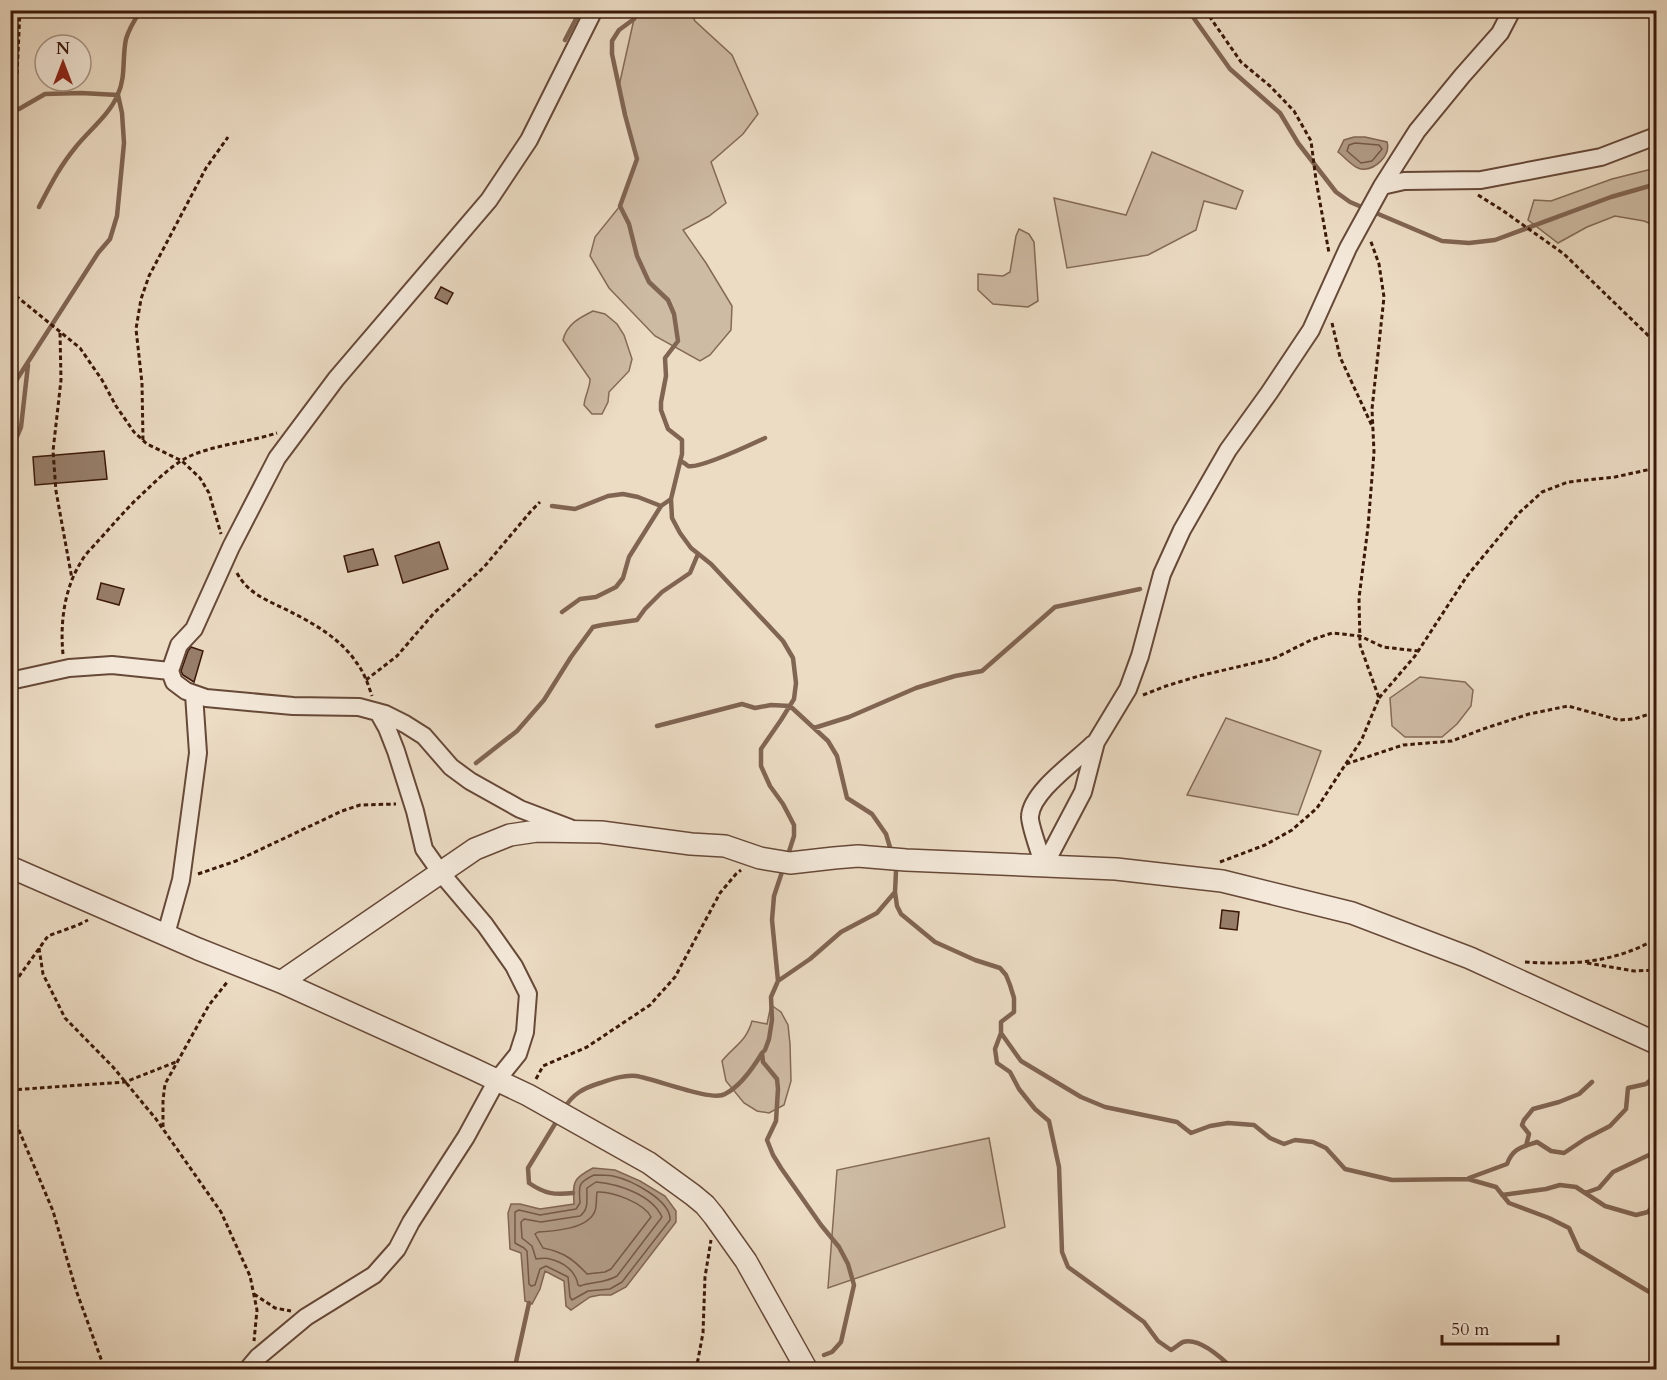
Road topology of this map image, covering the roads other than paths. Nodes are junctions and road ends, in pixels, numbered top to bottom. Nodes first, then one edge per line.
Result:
1 (593, 10) edge
2 (1512, 10) edge
3 (1656, 136) edge
4 (1382, 186) junction
5 (170, 671) junction
6 (10, 681) edge
7 (194, 694) junction
8 (378, 712) junction
9 (1096, 742) junction
10 (579, 832) junction
11 (1044, 866) junction
12 (10, 867) edge
13 (441, 873) junction
14 (166, 934) junction
15 (281, 982) junction
16 (1656, 1043) edge
17 (497, 1080) junction
18 (247, 1370) edge
19 (807, 1370) edge

1 - 5 street
2 - 4 street
3 - 4 street
4 - 9 street
5 - 6 street
5 - 7 street
7 - 8 street
7 - 14 street
8 - 10 street
8 - 13 street
9 - 11 street
9 - 11 street
10 - 11 street
10 - 13 street
11 - 16 street
12 - 14 street
13 - 15 street
13 - 17 street
14 - 15 street
15 - 17 street
17 - 18 street
17 - 19 street

